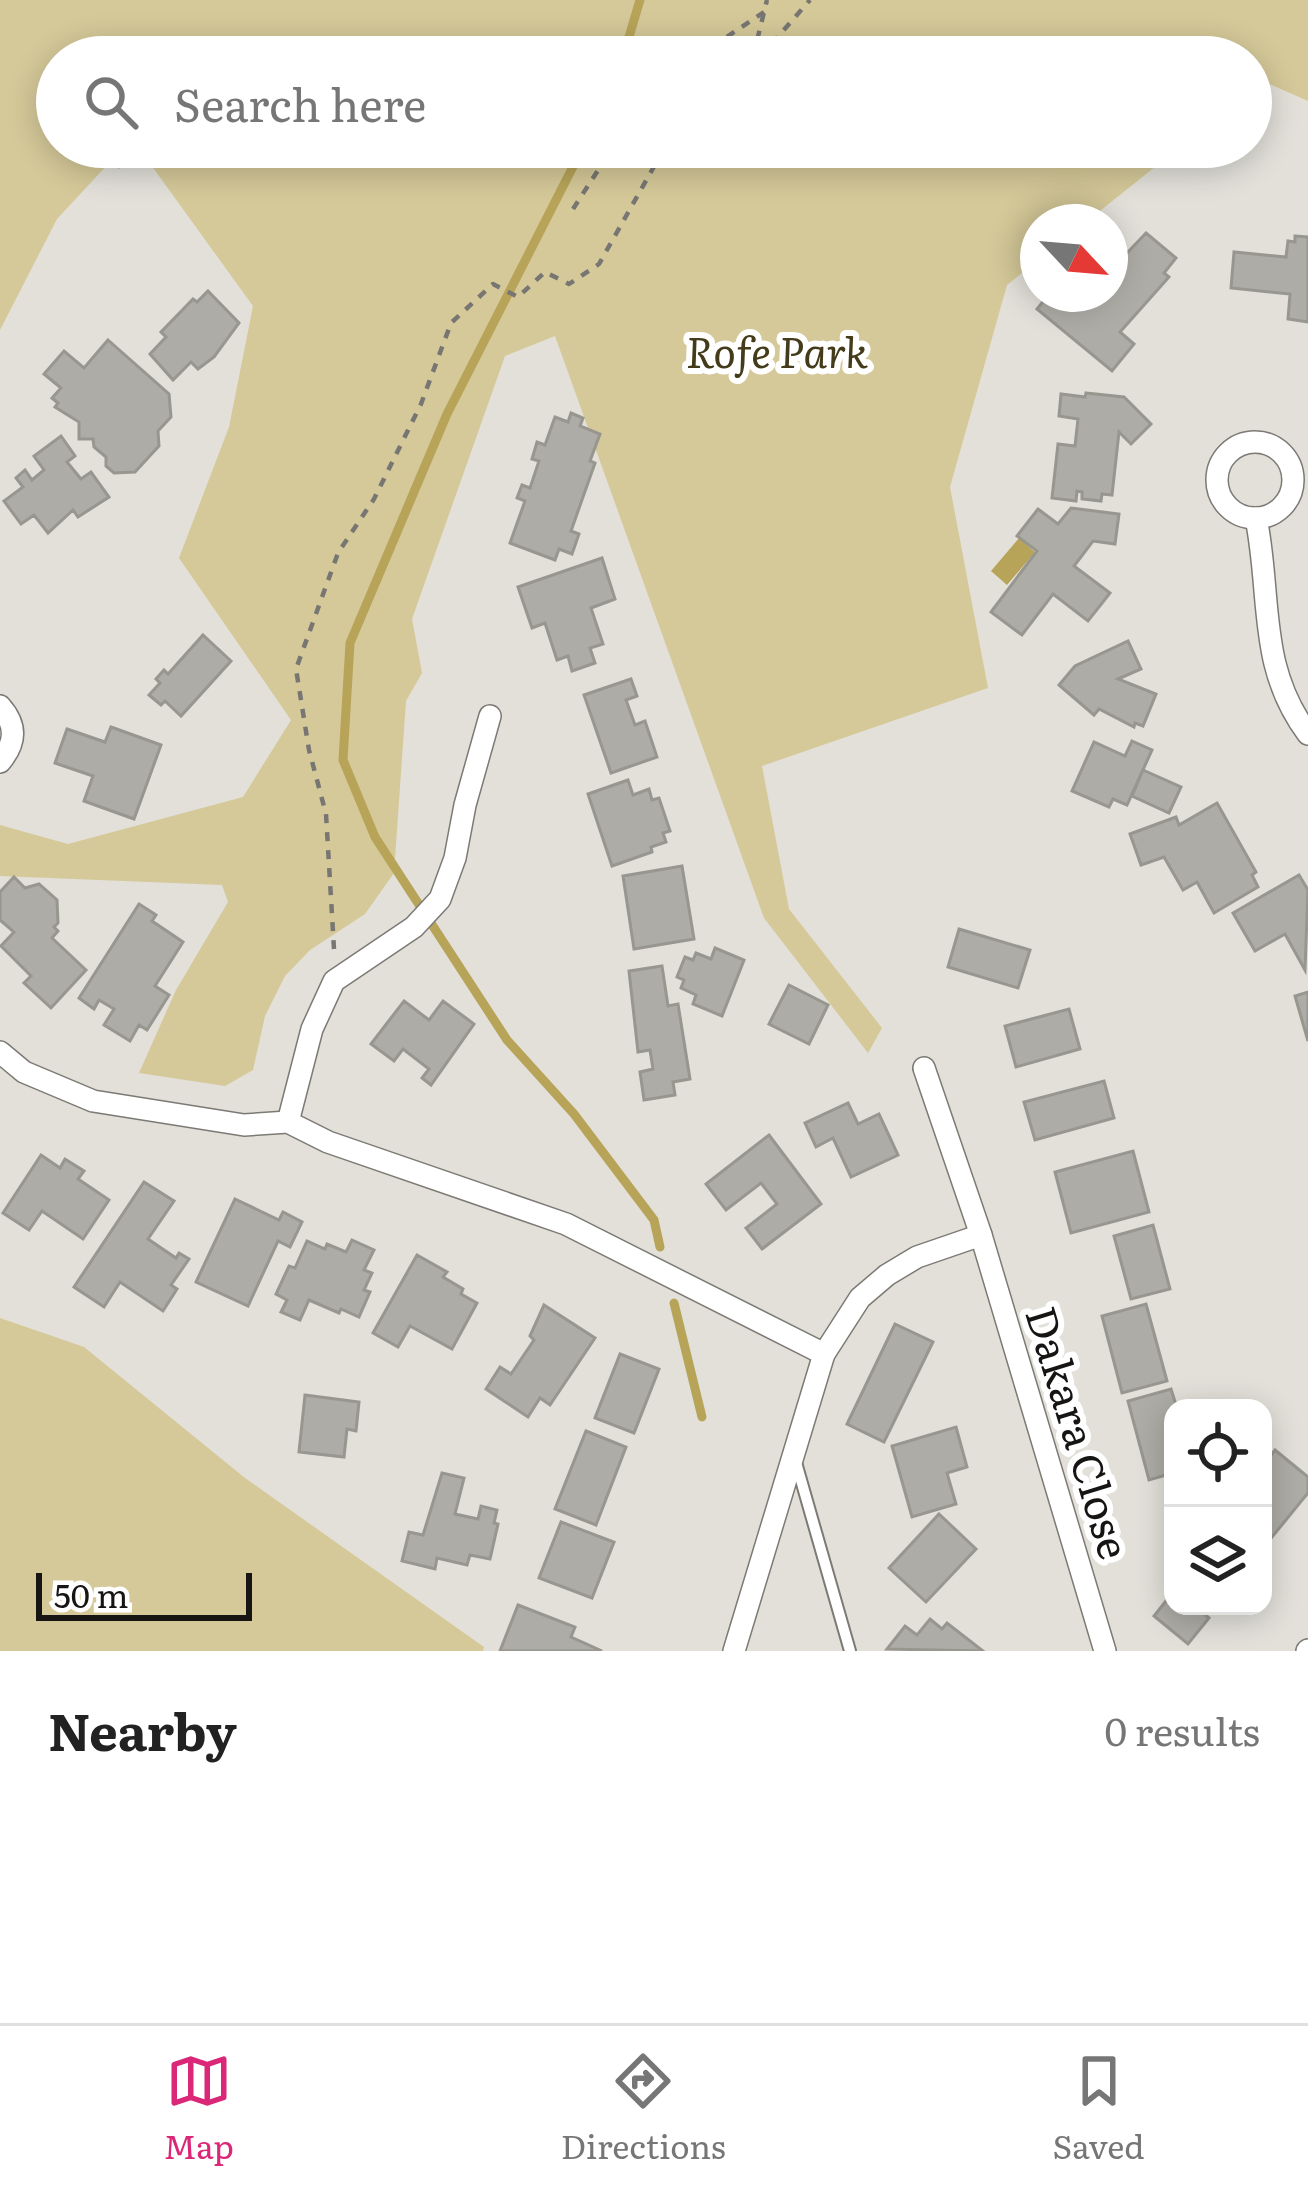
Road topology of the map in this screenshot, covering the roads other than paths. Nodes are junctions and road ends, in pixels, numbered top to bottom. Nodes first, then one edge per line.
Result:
1 (1256, 518) dead end
2 (0, 706) edge
3 (490, 716) dead end
4 (1308, 734) edge
5 (0, 762) edge
6 (0, 1052) edge
7 (924, 1068) dead end
8 (288, 1122) junction
9 (981, 1235) junction
10 (824, 1354) junction
11 (794, 1456) junction
12 (734, 1651) edge
13 (850, 1651) edge
14 (1105, 1651) edge

1 - 4 street
2 - 5 street
3 - 8 street
6 - 8 street
7 - 9 street, Dakara Close
8 - 10 street
9 - 10 street
9 - 14 street, Dakara Close
10 - 11 street
11 - 12 street
11 - 13 lane

